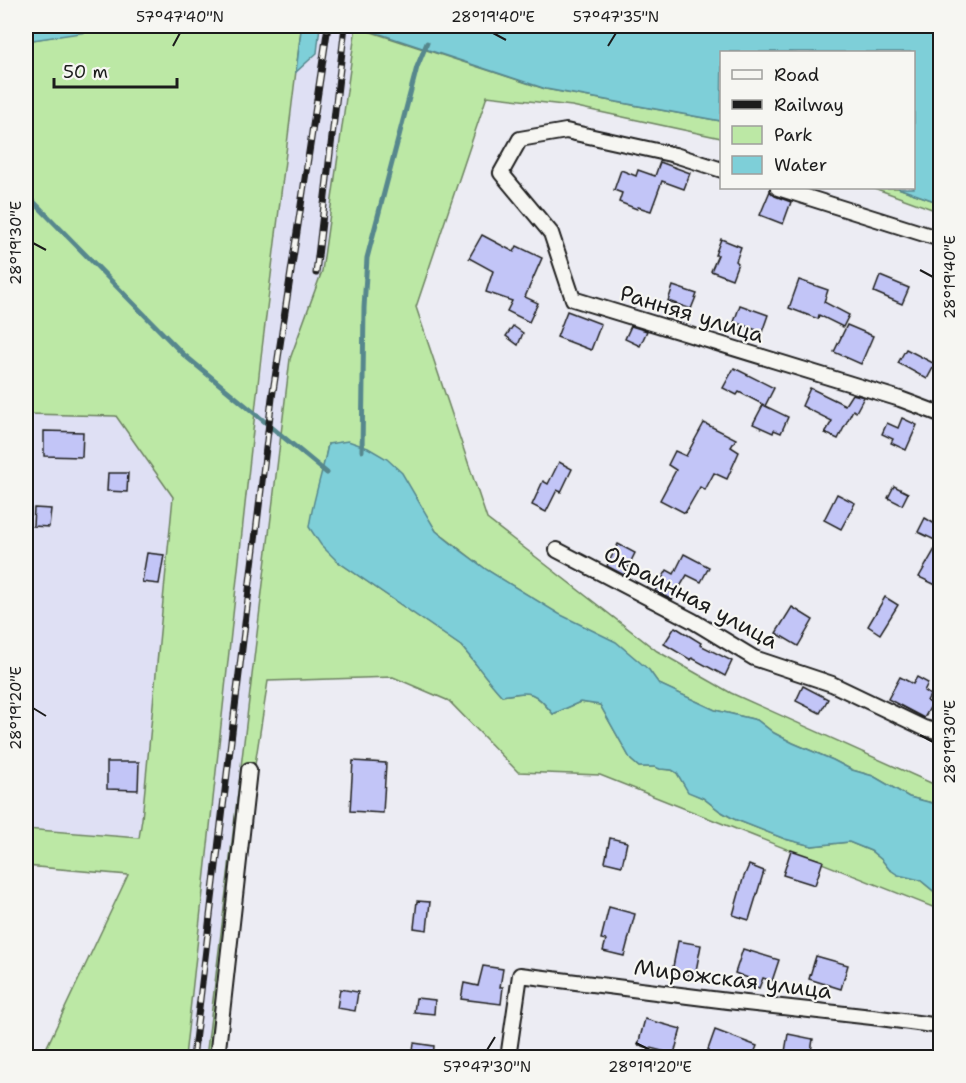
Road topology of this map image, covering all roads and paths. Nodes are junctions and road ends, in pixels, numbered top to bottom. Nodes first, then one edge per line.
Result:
1 (720, 169) edge
2 (781, 189) edge
3 (940, 239) edge
4 (940, 414) edge
5 (557, 549) dead end
6 (940, 732) edge
7 (249, 770) dead end
8 (940, 1026) edge
9 (218, 1058) edge
10 (507, 1058) edge

1 - 4 street, Ранняя улица
2 - 3 street
5 - 6 street, Окраинная улица
7 - 9 street
8 - 10 street, Мирожская улица

